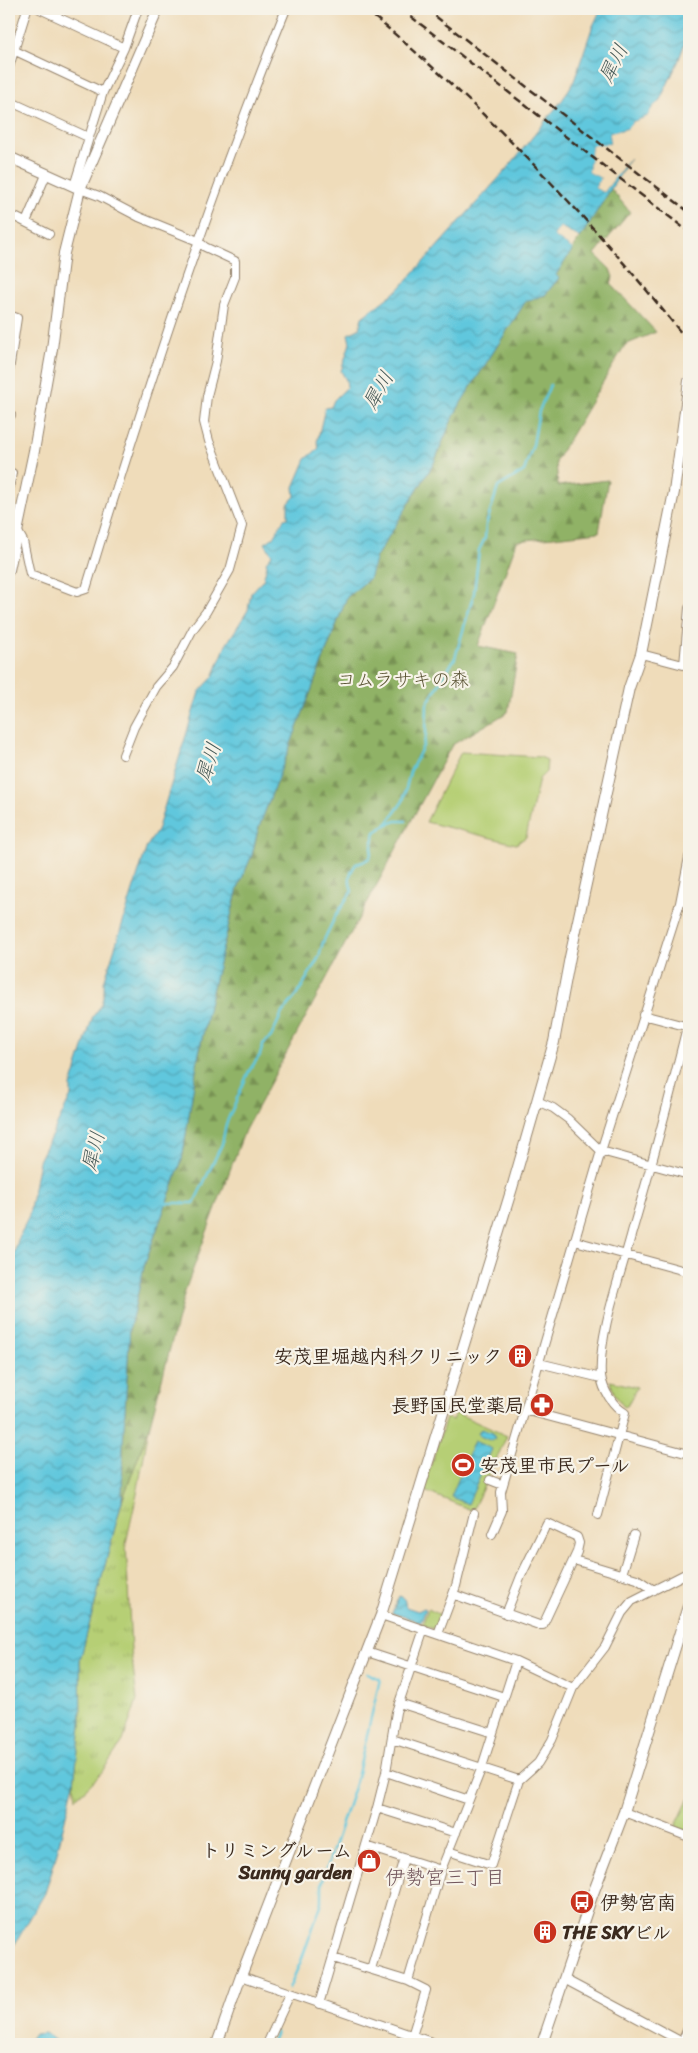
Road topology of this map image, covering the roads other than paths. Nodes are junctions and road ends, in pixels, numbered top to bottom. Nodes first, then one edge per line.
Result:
1 (27, 9) edge
2 (40, 9) edge
3 (138, 9) edge
4 (158, 9) edge
5 (286, 9) edge
6 (124, 48) junction
7 (11, 49) edge
8 (9, 67) edge
9 (103, 92) junction
10 (9, 101) edge
11 (88, 137) junction
12 (9, 157) edge
13 (46, 175) junction
14 (77, 187) junction
15 (9, 214) edge
16 (26, 222) junction
17 (49, 234) dead end
18 (198, 241) junction
19 (9, 315) edge
20 (9, 371) edge
21 (689, 381) edge
22 (9, 472) edge
23 (9, 488) edge
24 (18, 532) junction
25 (9, 570) edge
26 (689, 608) edge
27 (641, 654) junction
28 (687, 665) edge
29 (123, 755) dead end
30 (689, 858) edge
31 (643, 1015) junction
32 (688, 1027) edge
33 (537, 1101) junction
34 (601, 1151) junction
35 (652, 1165) junction
36 (689, 1174) edge
37 (575, 1241) junction
38 (626, 1254) junction
39 (689, 1272) edge
40 (539, 1363) junction
41 (601, 1378) junction
42 (525, 1410) junction
43 (618, 1435) junction
44 (689, 1454) edge
45 (490, 1480) dead end
46 (503, 1485) junction
47 (474, 1513) dead end
48 (598, 1515) dead end
49 (492, 1534) dead end
50 (634, 1535) dead end
51 (574, 1560) junction
52 (689, 1572) edge
53 (622, 1574) junction
54 (654, 1590) junction
55 (453, 1595) junction
56 (689, 1603) edge
57 (506, 1614) junction
58 (381, 1615) junction
59 (686, 1623) edge
60 (424, 1629) junction
61 (438, 1634) junction
62 (367, 1652) junction
63 (516, 1661) junction
64 (410, 1666) junction
65 (573, 1688) junction
66 (504, 1697) junction
67 (399, 1702) junction
68 (493, 1733) junction
69 (392, 1739) junction
70 (482, 1767) junction
71 (386, 1772) junction
72 (519, 1780) junction
73 (469, 1800) junction
74 (377, 1808) junction
75 (624, 1812) junction
76 (456, 1833) junction
77 (689, 1837) edge
78 (366, 1846) junction
79 (448, 1851) junction
80 (404, 1858) junction
81 (441, 1870) junction
82 (333, 1958) junction
83 (371, 1970) junction
84 (241, 1976) junction
85 (564, 1979) junction
86 (408, 1981) junction
87 (290, 1994) junction
88 (319, 2004) junction
89 (689, 2026) edge
90 (412, 2036) junction
91 (216, 2044) edge
92 (267, 2044) edge
93 (437, 2044) edge
94 (542, 2044) edge

1 - 7 street
2 - 6 street
3 - 6 street
4 - 14 street
5 - 18 street
6 - 9 street
7 - 8 street
7 - 9 street
9 - 11 street
10 - 11 street
11 - 14 street
12 - 13 street
13 - 14 street
13 - 16 street
14 - 18 street
14 - 24 street
15 - 16 street
16 - 17 street
18 - 24 street
18 - 29 street
19 - 20 street
21 - 27 street
22 - 23 street
24 - 25 street
26 - 28 street
27 - 28 street
27 - 33 street
30 - 31 street
31 - 32 street
31 - 34 street
32 - 35 street
33 - 34 street
33 - 58 street
34 - 35 street
34 - 37 street
35 - 36 street
35 - 38 street
37 - 38 street
37 - 40 street
38 - 39 street
38 - 41 street
40 - 41 street
40 - 42 street
41 - 43 street
42 - 43 street
42 - 46 street
43 - 44 street
43 - 48 street
45 - 46 street
46 - 49 street
47 - 55 street
50 - 53 street
51 - 53 street
51 - 57 street
51 - 57 street
52 - 54 street
53 - 54 street
54 - 65 street
55 - 57 street
55 - 61 street
56 - 59 street
58 - 60 street
58 - 62 street
59 - 75 street
60 - 61 street
60 - 64 street
61 - 63 street
62 - 64 street
62 - 84 street
63 - 65 street
63 - 66 street
64 - 66 street
64 - 67 street
65 - 72 street
66 - 68 street
67 - 68 street
67 - 69 street
68 - 70 street
69 - 70 street
69 - 71 street
70 - 72 street
70 - 73 street
71 - 73 street
71 - 74 street
72 - 79 street
73 - 76 street
74 - 76 street
74 - 78 street
75 - 77 street
75 - 85 street
76 - 79 street
78 - 80 street
78 - 82 street
79 - 81 street
80 - 81 street
80 - 83 street
81 - 86 street
82 - 83 street
82 - 88 street
83 - 86 street
84 - 87 street
84 - 91 street
85 - 89 street
85 - 94 street
86 - 90 street
87 - 88 street
87 - 92 street
88 - 90 street
90 - 93 street

